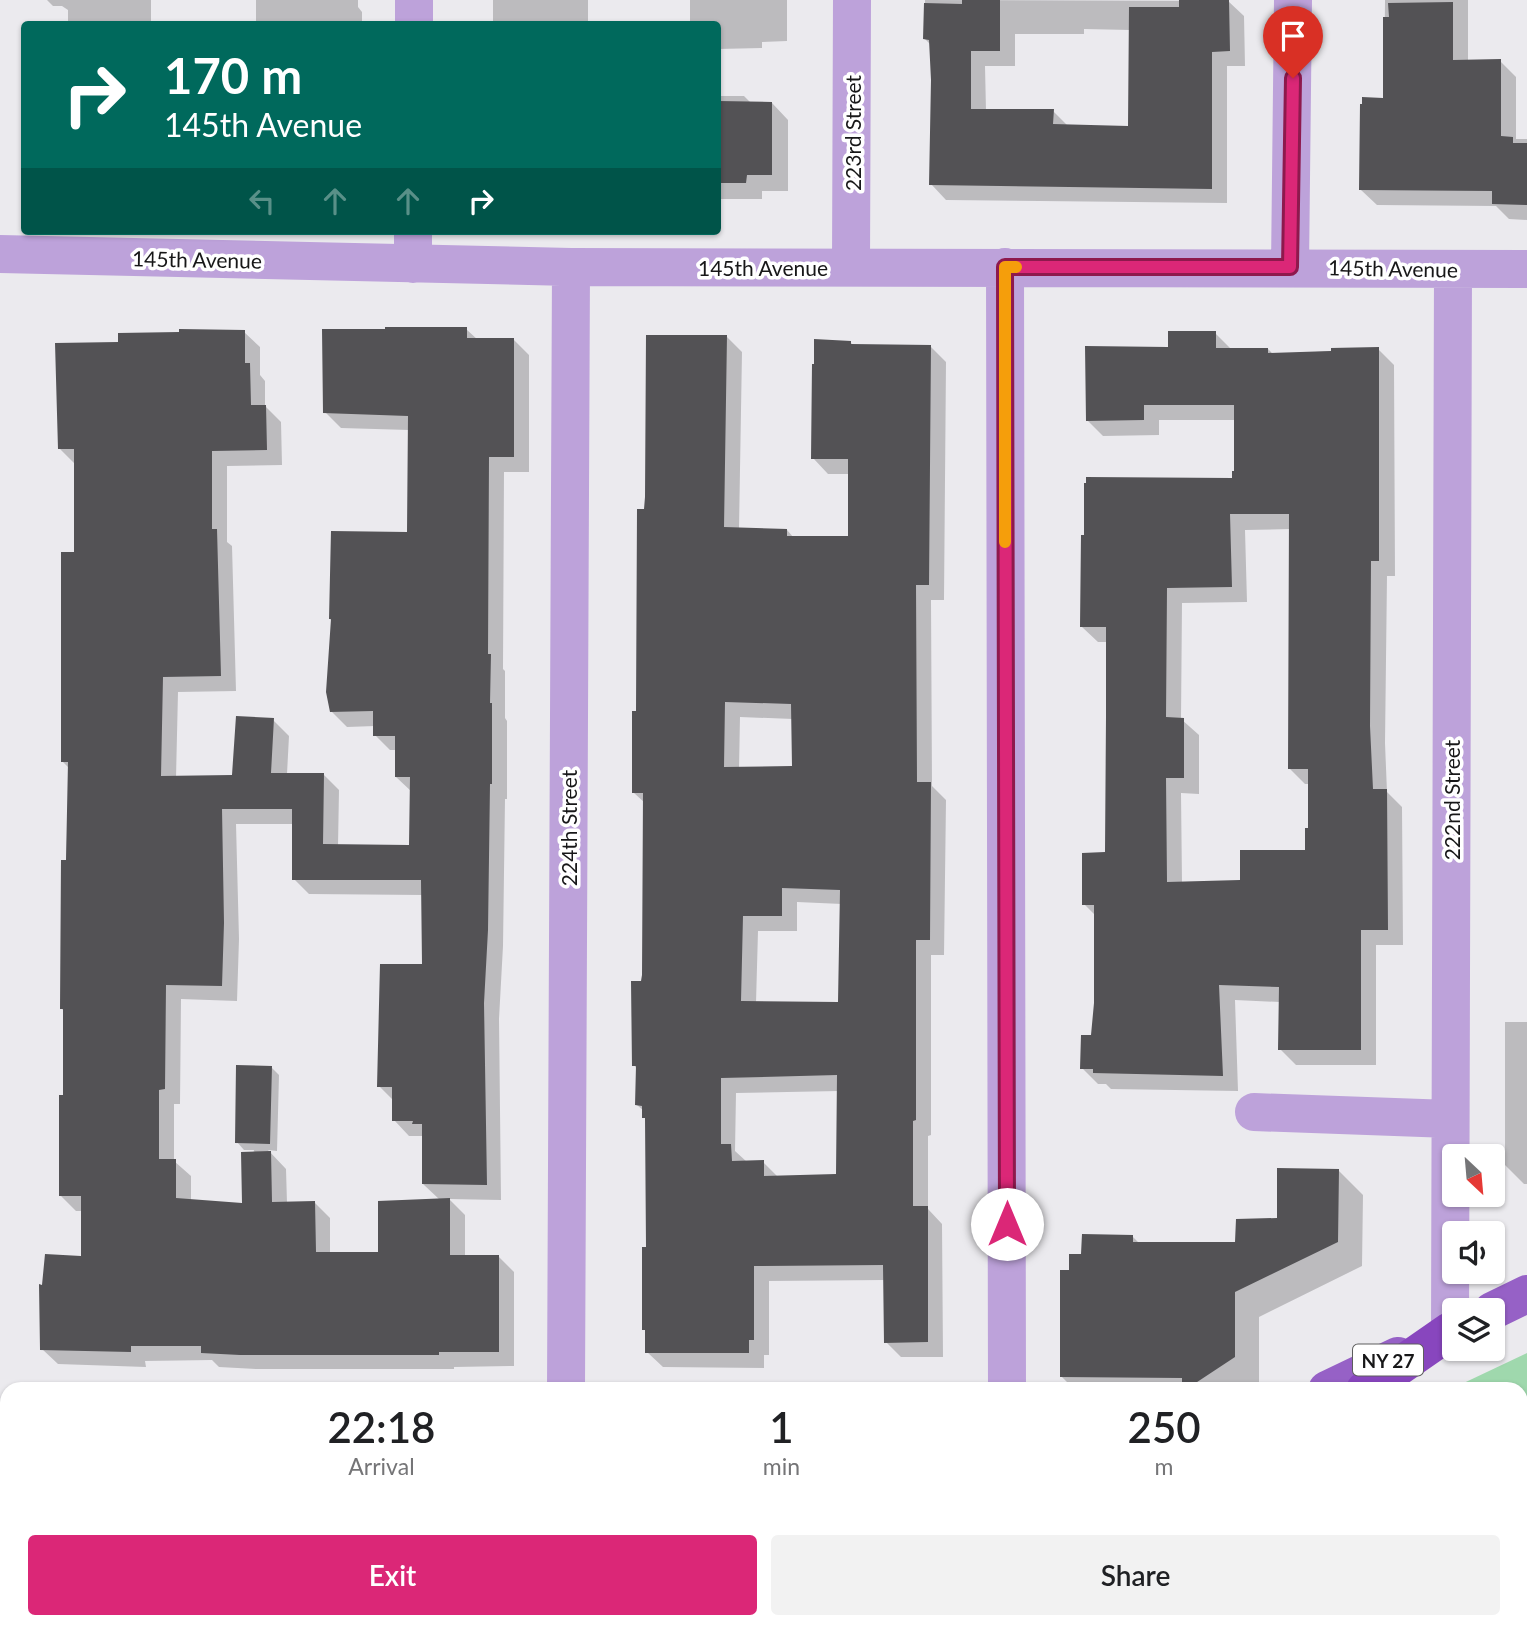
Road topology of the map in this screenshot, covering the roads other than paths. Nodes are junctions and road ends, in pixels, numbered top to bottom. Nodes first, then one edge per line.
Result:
1 (414, 0) edge
2 (852, 0) edge
3 (1293, 0) edge
4 (414, 21) edge
5 (413, 248) edge
6 (0, 254) edge
7 (571, 267) junction
8 (851, 267) junction
9 (1005, 267) junction
10 (1290, 267) junction
11 (1453, 269) junction
12 (1527, 269) edge
13 (1254, 1112) dead end
14 (1450, 1119) junction
15 (1527, 1294) edge
16 (1452, 1298) edge
17 (1505, 1305) edge
18 (1442, 1335) edge
19 (1442, 1337) edge
20 (566, 1382) edge
21 (1007, 1382) edge
22 (1344, 1382) edge
23 (1377, 1382) edge

1 - 4 street
2 - 8 street, 223rd Street
3 - 10 street
5 - 6 street, 145th Avenue
5 - 7 street, 145th Avenue
7 - 8 street, 145th Avenue
7 - 20 street, 224th Street
8 - 9 street, 145th Avenue
9 - 10 street, 145th Avenue
9 - 21 street
10 - 11 street, 145th Avenue
11 - 12 street, 145th Avenue
11 - 14 street, 222nd Street
13 - 14 street
14 - 16 street, 222nd Street
15 - 17 main road
18 - 22 main road, NY 27
19 - 23 highway

